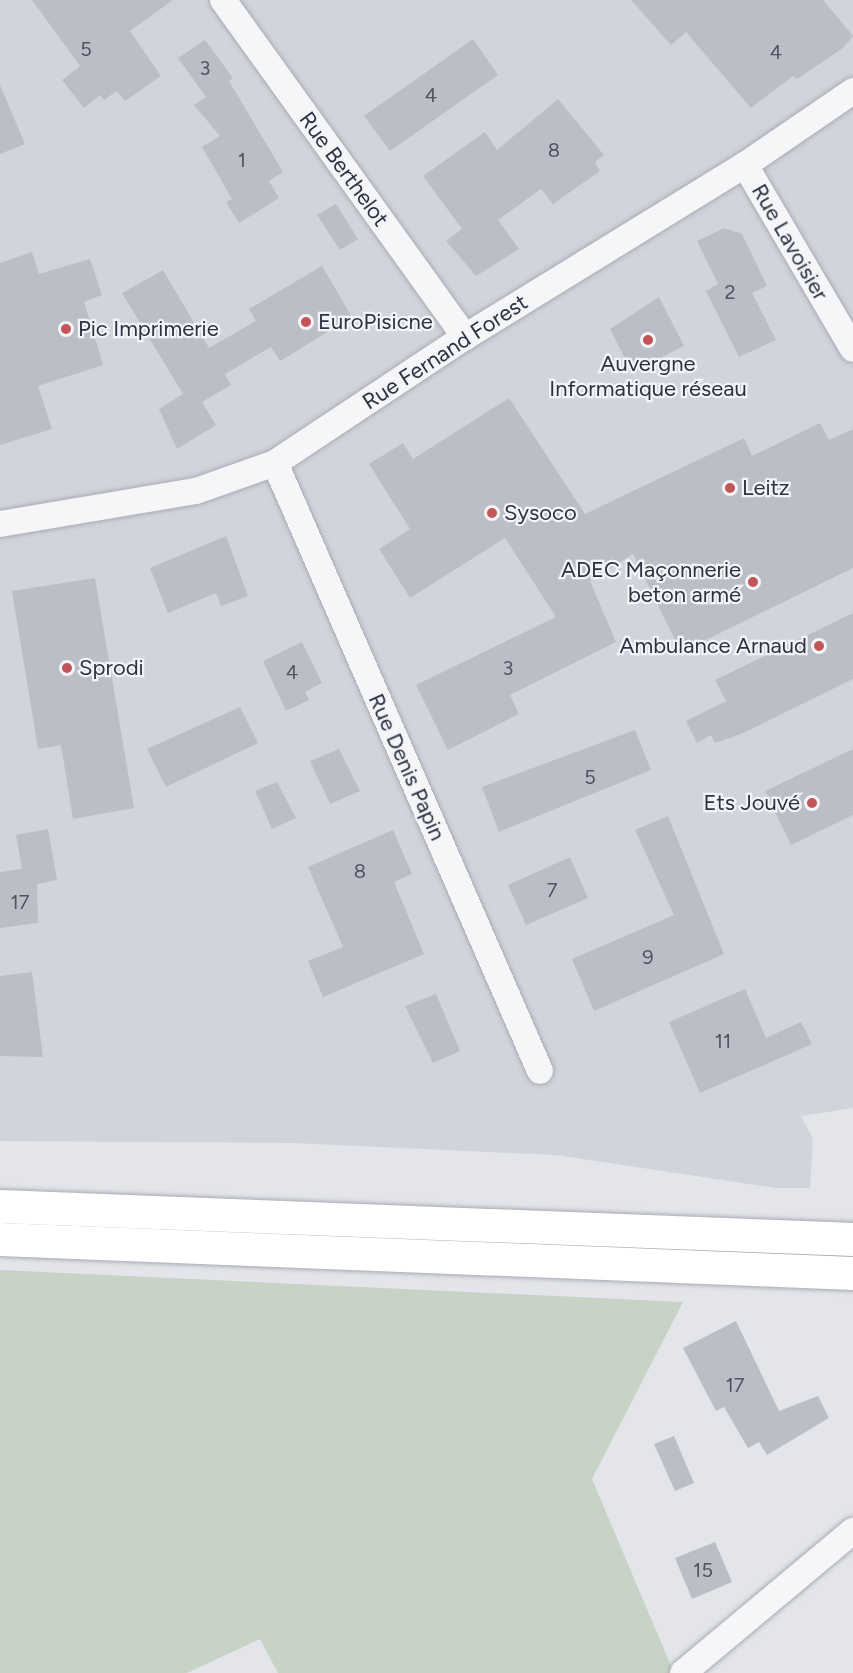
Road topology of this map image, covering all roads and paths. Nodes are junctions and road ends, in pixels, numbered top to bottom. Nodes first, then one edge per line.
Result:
1 (223, 0) edge
2 (853, 91) edge
3 (745, 165) junction
4 (465, 337) junction
5 (853, 349) edge
6 (275, 463) junction
7 (0, 524) edge
8 (540, 1071) dead end
9 (0, 1206) edge
10 (0, 1239) edge
11 (853, 1239) edge
12 (853, 1273) edge
13 (853, 1530) edge
14 (684, 1673) edge

1 - 4 street, Rue Berthelot
2 - 3 street, Rue Fernand Forest
3 - 4 street, Rue Fernand Forest
3 - 5 street, Rue Lavoisier
4 - 6 street, Rue Fernand Forest
6 - 7 street, Rue Fernand Forest
6 - 8 street, Rue Denis Papin
9 - 11 highway
10 - 12 highway
13 - 14 street

